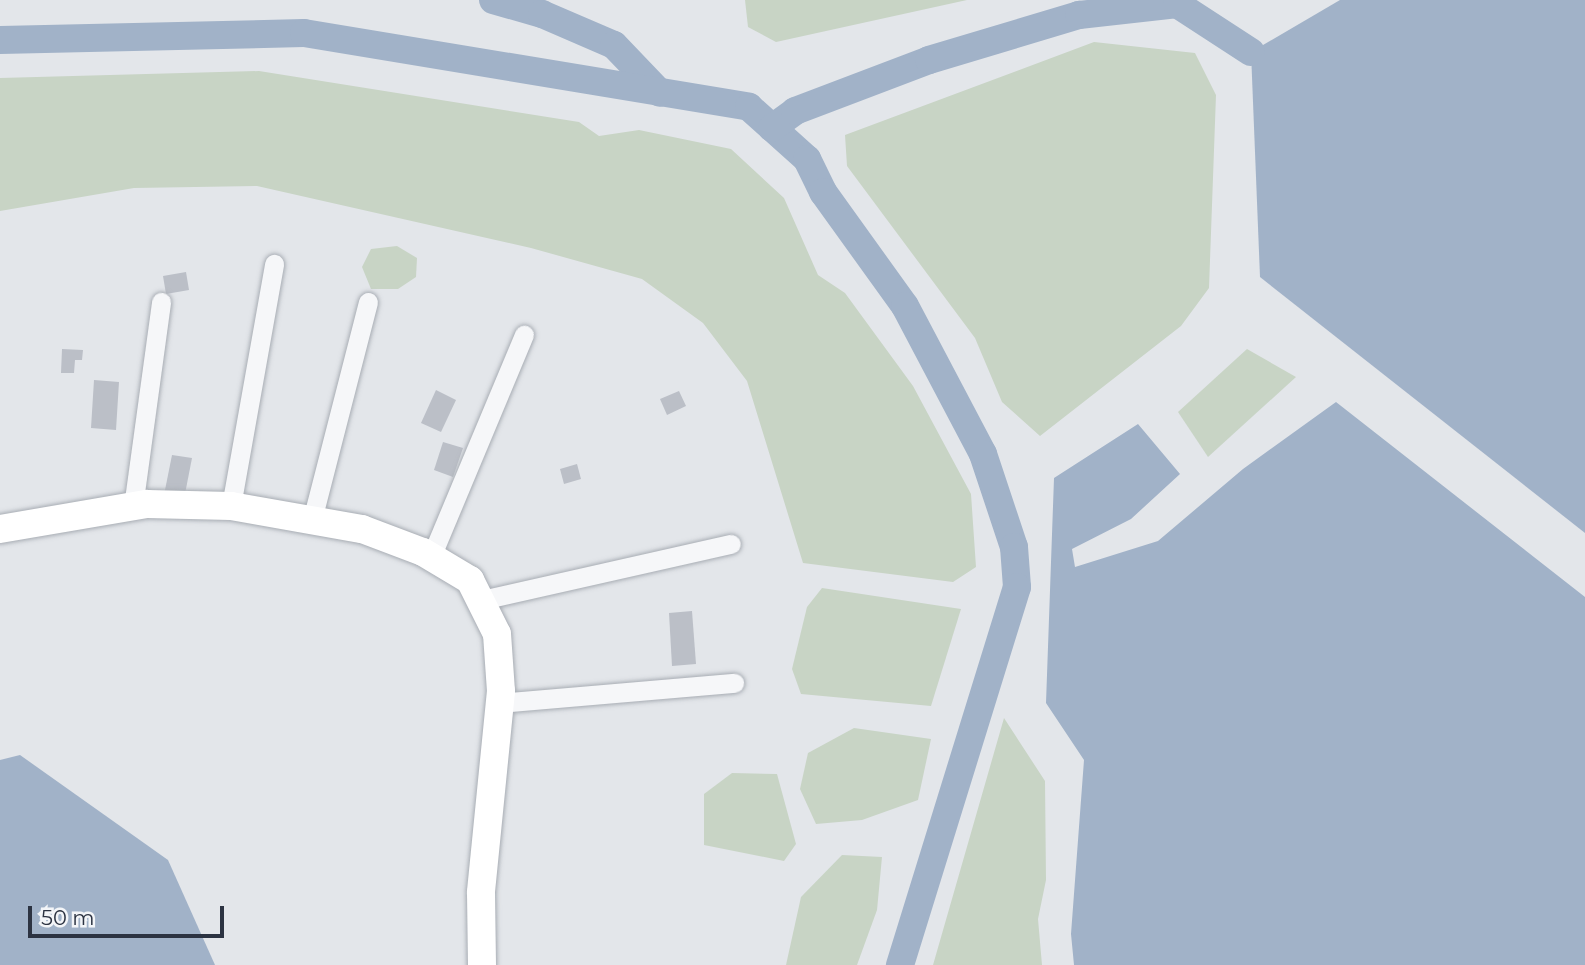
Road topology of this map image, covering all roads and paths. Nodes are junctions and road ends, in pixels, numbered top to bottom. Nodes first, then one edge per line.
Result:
1 (274, 264) dead end
2 (161, 302) dead end
3 (368, 302) dead end
4 (524, 335) dead end
5 (133, 506) junction
6 (231, 506) junction
7 (312, 520) junction
8 (0, 529) edge
9 (732, 544) dead end
10 (431, 556) junction
11 (482, 600) junction
12 (734, 683) dead end
13 (499, 703) junction
14 (482, 965) edge

1 - 6 street
2 - 5 street
3 - 7 street
4 - 10 street
5 - 6 street
5 - 8 street
6 - 7 street
7 - 10 street
9 - 11 street
10 - 11 street
11 - 13 street
12 - 13 street
13 - 14 street

